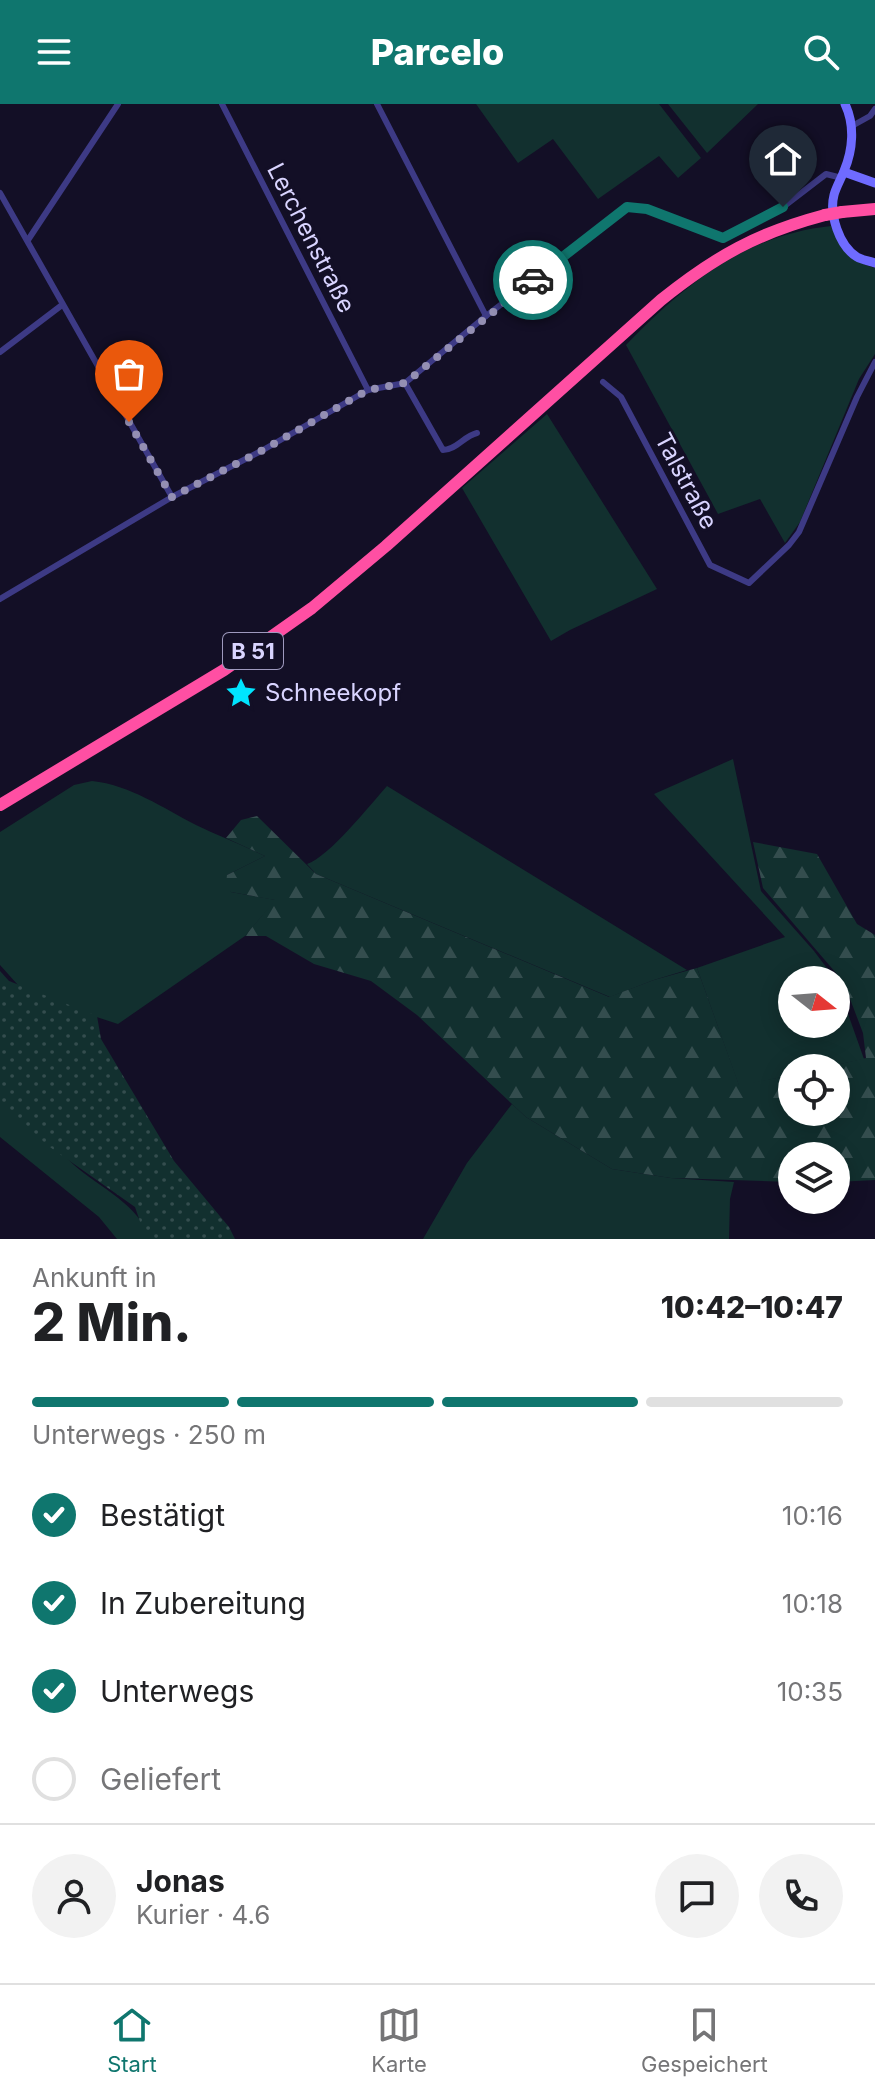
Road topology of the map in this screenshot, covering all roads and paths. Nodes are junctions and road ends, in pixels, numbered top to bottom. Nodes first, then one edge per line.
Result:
1 (118, 104) edge
2 (222, 104) edge
3 (377, 104) edge
4 (845, 104) edge
5 (875, 109) edge
6 (852, 126) junction
7 (843, 175) junction
8 (875, 183) edge
9 (0, 193) edge
10 (875, 209) edge
11 (28, 240) junction
12 (875, 263) edge
13 (62, 305) junction
14 (486, 316) junction
15 (0, 352) edge
16 (875, 362) edge
17 (603, 382) dead end
18 (405, 383) junction
19 (368, 390) junction
20 (477, 433) dead end
21 (172, 497) junction
22 (0, 599) edge
23 (0, 805) edge

1 - 11 street
2 - 19 street, Lerchenstraße
3 - 14 street
4 - 6 main road
5 - 6 street
6 - 7 main road
7 - 8 main road
7 - 12 main road
7 - 14 street
9 - 11 street
10 - 23 highway, B 51, bridge
11 - 13 street
13 - 15 street
13 - 21 street
14 - 18 street
16 - 17 street, Talstraße
18 - 19 street
18 - 20 street
19 - 21 street
21 - 22 street

